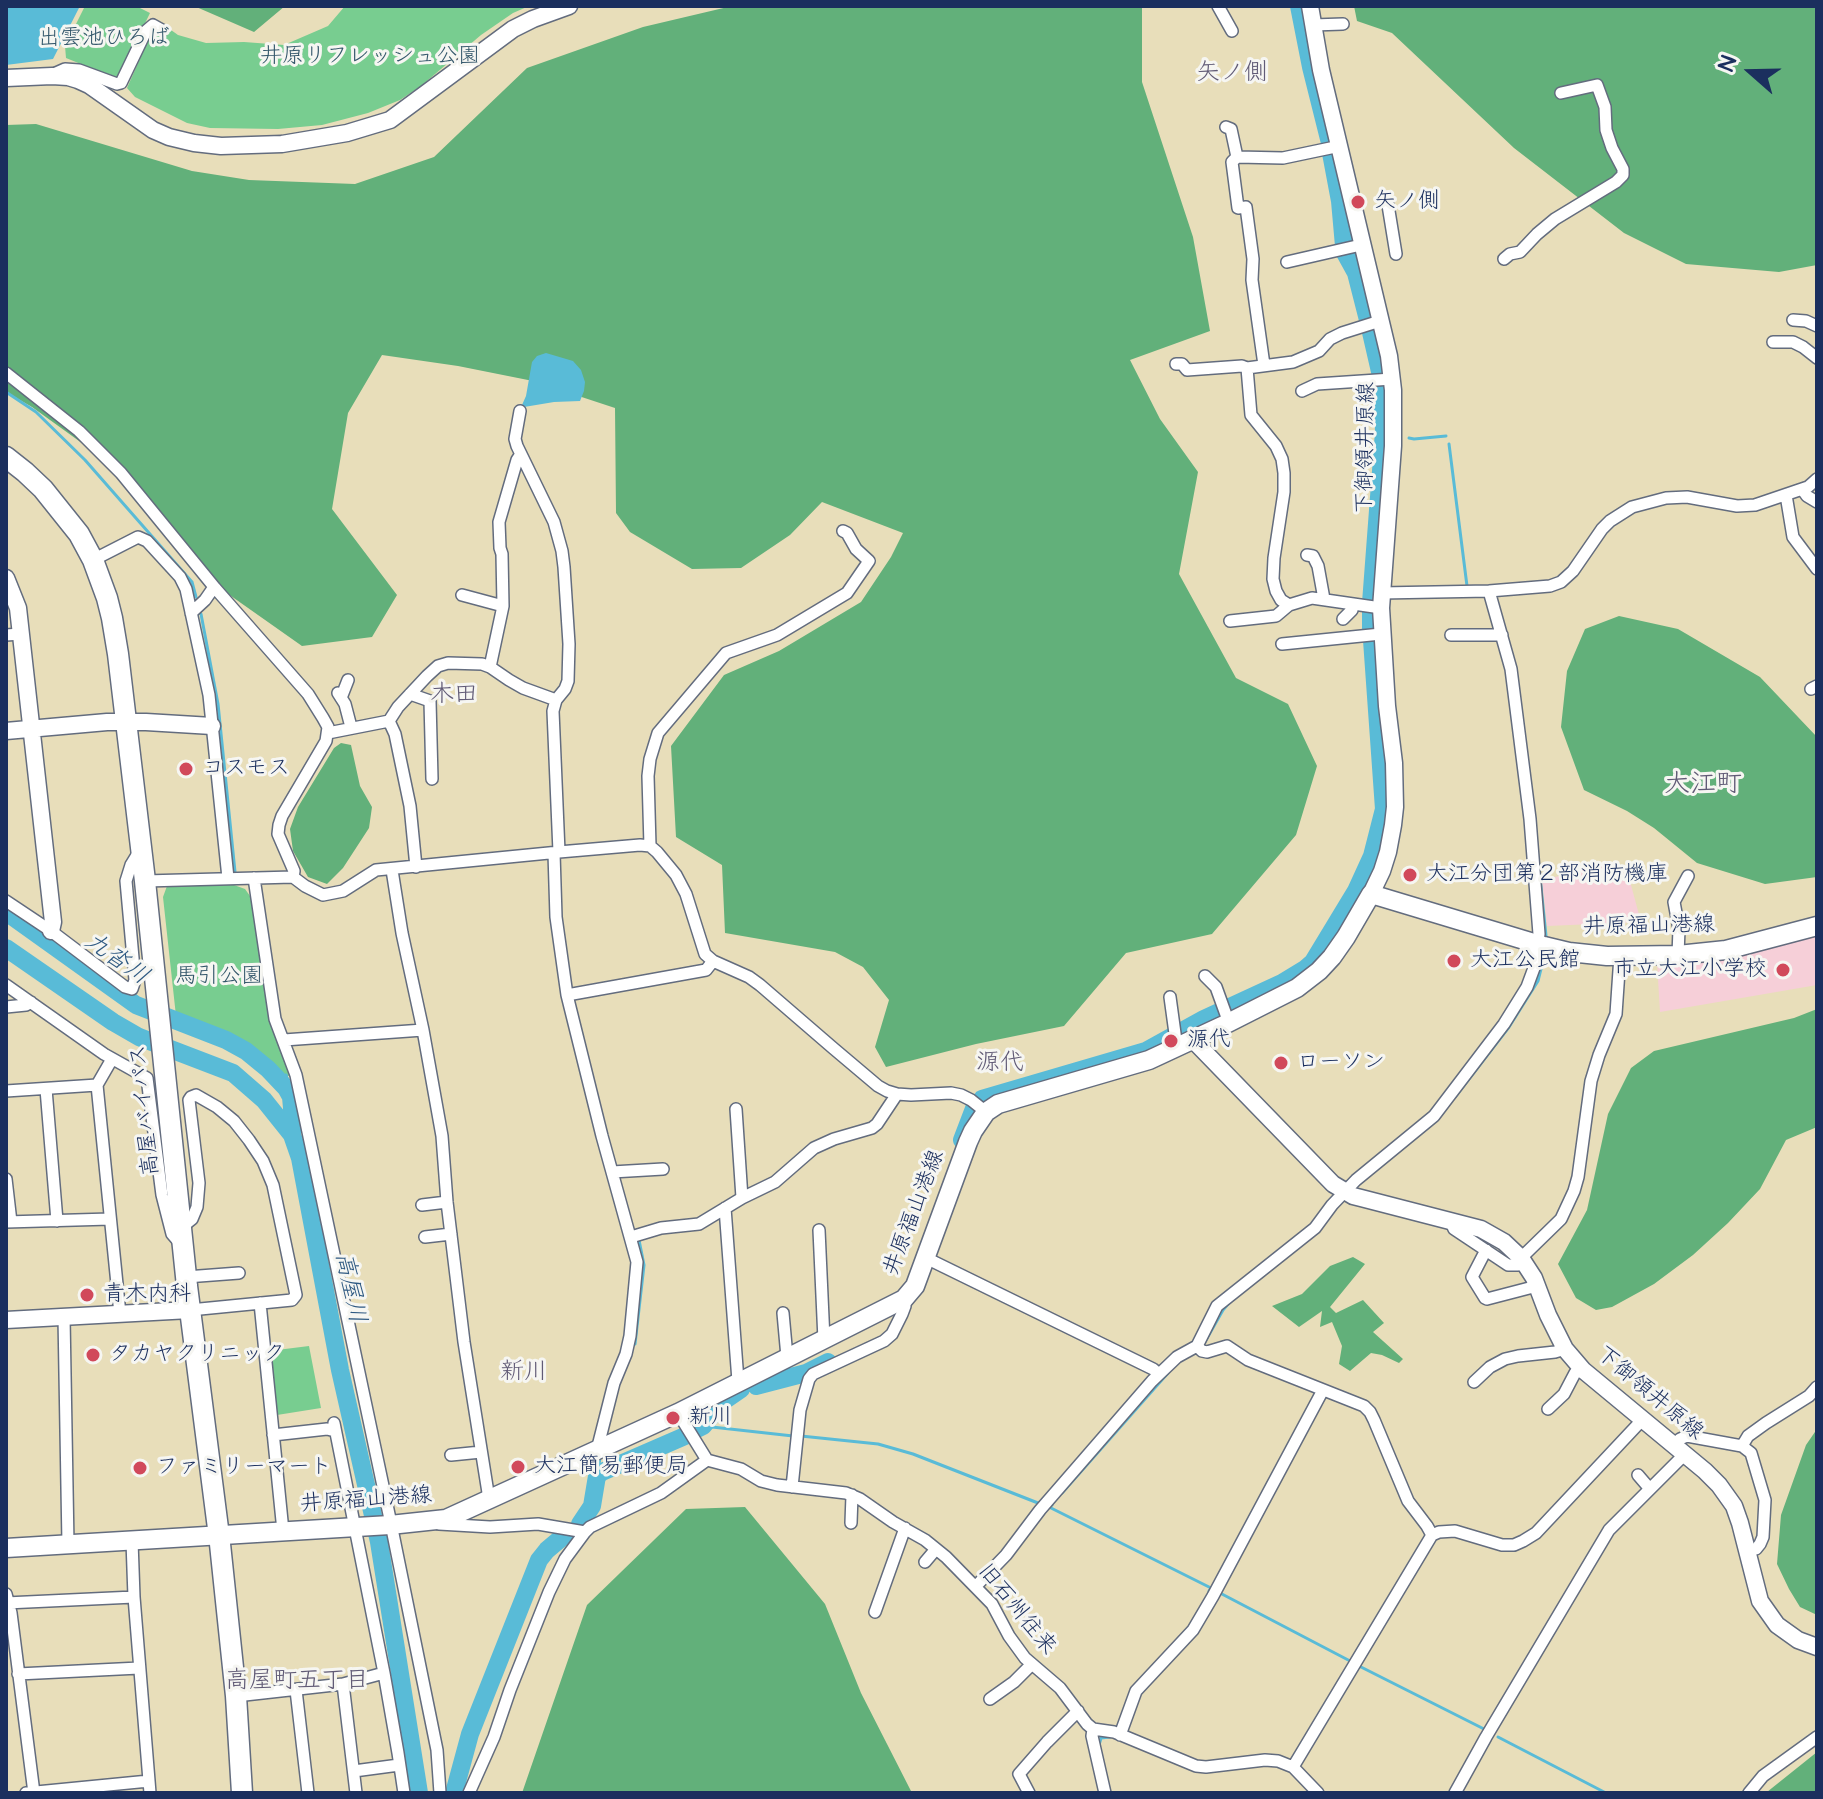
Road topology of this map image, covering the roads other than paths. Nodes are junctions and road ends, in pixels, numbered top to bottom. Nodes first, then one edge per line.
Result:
1 (569, 6) edge
2 (1218, 6) edge
3 (1310, 6) edge
4 (1343, 24) dead end
5 (1313, 25) junction
6 (162, 30) dead end
7 (1232, 31) dead end
8 (52, 76) junction
9 (6, 78) edge
10 (1561, 93) dead end
11 (1226, 127) dead end
12 (1340, 146) junction
13 (1237, 157) junction
14 (1388, 205) dead end
15 (1361, 245) junction
16 (1396, 254) dead end
17 (1504, 259) dead end
18 (1287, 262) dead end
19 (1793, 320) dead end
20 (1380, 321) junction
21 (1817, 326) edge
22 (1773, 342) dead end
23 (1817, 358) edge
24 (1176, 364) dead end
25 (1264, 365) junction
26 (1247, 368) junction
27 (6, 373) edge
28 (1385, 380) junction
29 (1302, 391) dead end
30 (520, 411) dead end
31 (521, 454) junction
32 (6, 457) edge
33 (1812, 485) edge
34 (1786, 495) junction
35 (1817, 502) edge
36 (843, 531) dead end
37 (1307, 555) dead end
38 (93, 560) junction
39 (1817, 569) edge
40 (6, 578) edge
41 (214, 587) junction
42 (1489, 591) junction
43 (462, 595) dead end
44 (1324, 599) junction
45 (1381, 600) junction
46 (1353, 604) junction
47 (1289, 605) junction
48 (503, 606) junction
49 (191, 613) junction
50 (1343, 619) dead end
51 (1230, 621) dead end
52 (1381, 634) junction
53 (13, 635) edge
54 (1451, 635) dead end
55 (1502, 635) junction
56 (1282, 644) dead end
57 (490, 667) junction
58 (348, 680) dead end
59 (410, 694) junction
60 (556, 700) junction
61 (389, 721) junction
62 (126, 722) junction
63 (212, 726) junction
64 (351, 727) junction
65 (31, 729) junction
66 (6, 731) edge
67 (328, 733) junction
68 (432, 779) dead end
69 (650, 846) junction
70 (142, 849) junction
71 (556, 852) junction
72 (416, 867) junction
73 (392, 870) junction
74 (1688, 876) dead end
75 (293, 877) junction
76 (228, 878) junction
77 (254, 878) junction
78 (145, 881) junction
79 (1371, 894) junction
80 (6, 901) edge
81 (1817, 926) edge
82 (51, 931) junction
83 (1539, 944) junction
84 (1678, 955) junction
85 (1620, 956) junction
86 (713, 961) junction
87 (1205, 976) dead end
88 (6, 985) edge
89 (567, 995) junction
90 (1170, 997) dead end
91 (31, 1002) junction
92 (6, 1007) edge
93 (1225, 1014) junction
94 (423, 1030) junction
95 (284, 1040) junction
96 (1180, 1040) junction
97 (112, 1059) junction
98 (97, 1085) junction
99 (46, 1089) junction
100 (6, 1091) edge
101 (897, 1094) junction
102 (736, 1109) dead end
103 (986, 1112) junction
104 (663, 1169) dead end
105 (612, 1172) junction
106 (6, 1179) edge
107 (1344, 1191) junction
108 (742, 1198) junction
109 (447, 1202) junction
110 (422, 1205) dead end
111 (725, 1208) junction
112 (110, 1219) junction
113 (57, 1221) junction
114 (1451, 1221) junction
115 (8, 1222) edge
116 (819, 1230) dead end
117 (451, 1234) junction
118 (183, 1237) junction
119 (425, 1237) dead end
120 (631, 1237) junction
121 (1486, 1250) junction
122 (926, 1258) junction
123 (1522, 1260) junction
124 (239, 1273) dead end
125 (186, 1277) junction
126 (1537, 1286) junction
127 (904, 1299) junction
128 (260, 1303) junction
129 (190, 1310) junction
130 (783, 1313) dead end
131 (120, 1314) junction
132 (64, 1317) junction
133 (6, 1320) edge
134 (824, 1340) junction
135 (1199, 1348) junction
136 (1565, 1349) junction
137 (787, 1357) junction
138 (1583, 1370) junction
139 (1159, 1374) junction
140 (738, 1381) junction
141 (1474, 1382) dead end
142 (1817, 1387) edge
143 (1323, 1390) junction
144 (1548, 1409) dead end
145 (678, 1413) junction
146 (1643, 1419) junction
147 (273, 1435) junction
148 (1742, 1446) junction
149 (597, 1450) junction
150 (1680, 1450) junction
151 (481, 1452) junction
152 (451, 1455) dead end
153 (707, 1460) junction
154 (1638, 1475) dead end
155 (792, 1487) junction
156 (1650, 1489) junction
157 (852, 1495) junction
158 (489, 1499) junction
159 (430, 1521) junction
160 (851, 1523) dead end
161 (389, 1525) junction
162 (357, 1526) junction
163 (905, 1528) junction
164 (283, 1531) junction
165 (585, 1532) junction
166 (219, 1534) junction
167 (1432, 1535) junction
168 (132, 1541) junction
169 (68, 1544) junction
170 (6, 1548) edge
171 (936, 1549) junction
172 (1747, 1551) junction
173 (925, 1562) dead end
174 (976, 1586) junction
175 (134, 1597) junction
176 (7, 1600) edge
177 (875, 1612) dead end
178 (1817, 1647) edge
179 (1031, 1665) junction
180 (139, 1668) junction
181 (384, 1673) junction
182 (18, 1674) junction
183 (343, 1684) junction
184 (296, 1690) junction
185 (236, 1696) junction
186 (990, 1699) dead end
187 (1078, 1711) junction
188 (1093, 1729) junction
189 (1120, 1735) junction
190 (1817, 1737) edge
191 (399, 1765) junction
192 (1293, 1767) junction
193 (354, 1771) junction
194 (149, 1787) edge
195 (26, 1793) edge
196 (34, 1793) edge
197 (242, 1793) edge
198 (308, 1793) edge
199 (356, 1793) edge
200 (404, 1793) edge
201 (440, 1793) edge
202 (469, 1793) edge
203 (1029, 1793) edge
204 (1105, 1793) edge
205 (1318, 1793) edge
206 (1455, 1793) edge
207 (1749, 1793) edge

1 - 8 main road
2 - 7 street
3 - 5 main road, 下御領井原線
4 - 5 street
5 - 12 main road, 下御領井原線
6 - 8 street
8 - 9 main road
10 - 17 street
11 - 13 street
12 - 13 street
12 - 15 main road, 下御領井原線
13 - 25 street
14 - 16 street
15 - 18 street
15 - 20 main road, 下御領井原線
19 - 21 street
20 - 25 street
20 - 28 main road, 下御領井原線
22 - 23 street
24 - 26 street
25 - 26 street
26 - 47 street
27 - 41 street
28 - 29 street
28 - 45 main road, 下御領井原線
30 - 31 street
31 - 48 street
31 - 60 street
32 - 38 highway, 高屋バイパス
33 - 34 street
33 - 35 street
34 - 39 street
34 - 42 street
36 - 69 street
37 - 44 street
38 - 49 street
38 - 62 highway, 高屋バイパス
40 - 53 main road
41 - 49 street
41 - 67 street
42 - 45 street
42 - 55 street
43 - 48 street
44 - 46 street
44 - 47 street
45 - 46 street
45 - 52 main road, 下御領井原線
46 - 50 street
47 - 51 street
48 - 57 street
49 - 63 street
52 - 56 street
52 - 79 main road, 下御領井原線
53 - 65 main road
54 - 55 street
55 - 83 street
57 - 59 street
57 - 60 street
58 - 64 street
59 - 61 street
59 - 68 street
60 - 71 street
61 - 64 street
61 - 72 street
62 - 63 main road
62 - 65 main road
62 - 70 highway, 高屋バイパス
63 - 76 street
64 - 67 street
65 - 66 main road
65 - 82 main road
67 - 75 street
69 - 71 street
69 - 86 street
70 - 78 highway, 高屋バイパス
70 - 82 street
71 - 72 street
71 - 89 street
72 - 73 street
73 - 75 street
73 - 94 street
74 - 84 street
75 - 77 street
76 - 77 street
76 - 78 street
77 - 95 street
78 - 118 highway, 高屋バイパス
79 - 83 main road, 井原福山港線
79 - 93 main road
80 - 82 street
81 - 84 main road, 井原福山港線
83 - 85 main road, 井原福山港線
83 - 107 street
84 - 85 main road, 井原福山港線
85 - 123 street
86 - 89 street
86 - 101 street
87 - 93 street
88 - 91 street
89 - 105 street
90 - 96 street
91 - 92 street
91 - 97 street
93 - 96 main road
94 - 95 street
94 - 109 street
95 - 161 street
96 - 103 main road
96 - 107 main road, 下御領井原線
97 - 98 street
97 - 118 street
98 - 99 street
98 - 112 street
99 - 100 street
99 - 113 street
101 - 103 street
101 - 108 street
102 - 108 street
103 - 122 main road, 井原福山港線
104 - 105 street
105 - 120 street
106 - 115 street
107 - 114 main road, 下御領井原線
107 - 135 street
108 - 111 street
109 - 110 street
109 - 117 street
111 - 120 street
111 - 140 street
112 - 113 street
112 - 131 street
113 - 115 street
114 - 121 street
114 - 123 main road, 下御領井原線
116 - 134 street
117 - 119 street
117 - 151 street
118 - 125 highway, 高屋バイパス
118 - 128 street
120 - 149 street
121 - 123 street
121 - 126 street
122 - 127 main road, 井原福山港線
122 - 139 street
123 - 126 main road, 下御領井原線
124 - 125 street
125 - 129 highway, 高屋バイパス
126 - 136 main road, 下御領井原線
127 - 134 main road, 井原福山港線
127 - 155 street
128 - 129 street
128 - 147 street
129 - 131 main road
129 - 166 highway, 高屋バイパス
130 - 137 street
131 - 132 main road
132 - 133 main road
132 - 169 street
134 - 137 main road, 井原福山港線
135 - 139 street
135 - 143 street
136 - 138 main road, 下御領井原線
136 - 141 street
137 - 140 main road, 井原福山港線
138 - 144 street
138 - 146 main road, 下御領井原線
139 - 174 street
140 - 145 main road, 井原福山港線
142 - 148 street
143 - 167 street
143 - 189 street
145 - 149 main road, 井原福山港線
145 - 153 street
146 - 150 main road, 下御領井原線
146 - 167 street
147 - 162 street
147 - 164 street
148 - 150 street
148 - 172 street
149 - 158 main road, 井原福山港線
150 - 156 street
150 - 172 main road, 下御領井原線
151 - 152 street
151 - 158 street
153 - 155 street, 旧石州往来
153 - 165 street
154 - 156 street
155 - 157 street, 旧石州往来
156 - 206 street
157 - 160 street
157 - 163 street, 旧石州往来
158 - 159 main road, 井原福山港線
159 - 161 main road, 井原福山港線
159 - 165 street
161 - 162 main road, 井原福山港線
161 - 201 street
162 - 164 main road, 井原福山港線
162 - 181 street
163 - 171 street, 旧石州往来
163 - 177 street
164 - 166 main road, 井原福山港線
165 - 202 street
166 - 168 main road, 井原福山港線
166 - 185 highway, 高屋バイパス
167 - 192 street
168 - 169 main road, 井原福山港線
168 - 175 street
169 - 170 main road, 井原福山港線
171 - 173 street
171 - 174 street, 旧石州往来
172 - 178 main road, 下御領井原線
174 - 179 street, 旧石州往来
175 - 176 street
175 - 180 street
176 - 182 street
179 - 186 street
179 - 187 street, 旧石州往来
180 - 182 street
180 - 194 street
181 - 183 street
181 - 191 street
182 - 196 street
183 - 184 street
183 - 193 street
184 - 185 street
184 - 198 street
185 - 197 highway, 高屋バイパス
187 - 188 street, 旧石州往来
187 - 203 street
188 - 189 street
188 - 204 street
189 - 192 street
190 - 207 street
191 - 193 street
191 - 200 street
192 - 205 street
193 - 199 street
194 - 196 street
195 - 196 street

